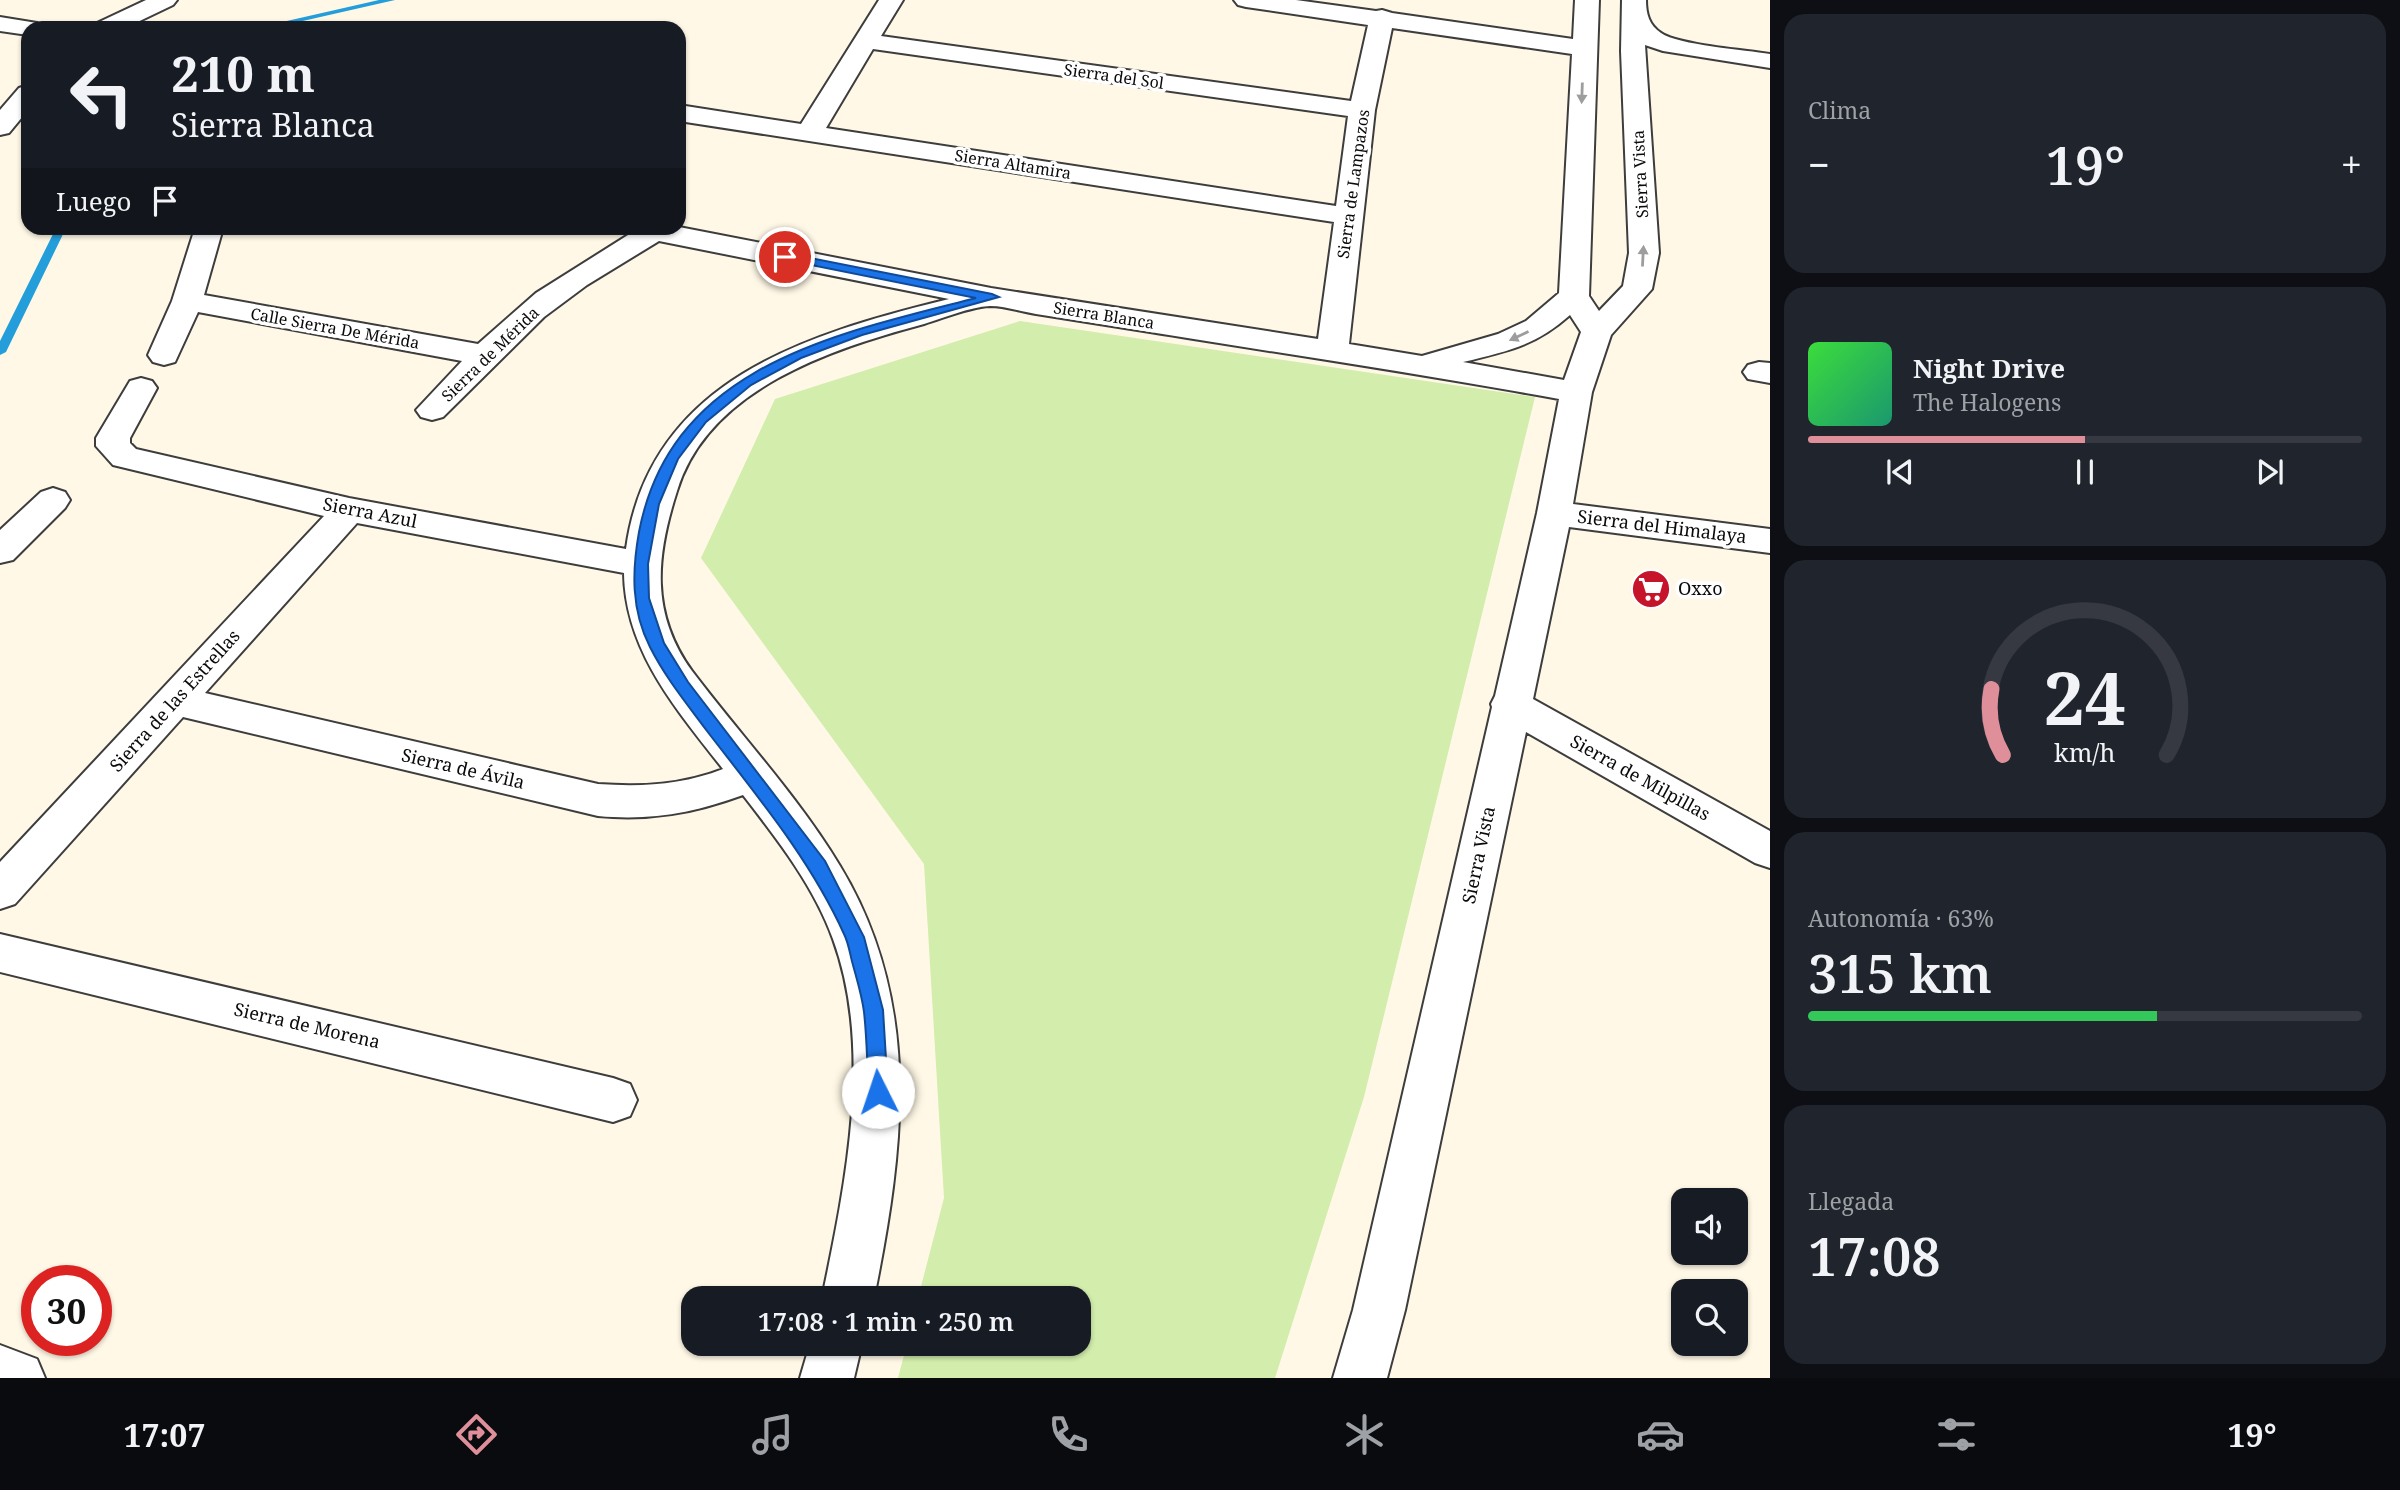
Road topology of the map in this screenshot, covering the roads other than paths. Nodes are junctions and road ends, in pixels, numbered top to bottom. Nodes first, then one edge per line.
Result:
1 (165, 0) edge
2 (891, 0) edge
3 (1246, 0) edge
4 (1633, 4) edge
5 (1382, 17) junction
6 (121, 21) edge
7 (0, 24) edge
8 (1586, 25) edge
9 (21, 27) edge
10 (866, 41) junction
11 (1720, 55) junction
12 (1770, 62) edge
13 (1635, 84) junction
14 (21, 102) edge
15 (1362, 110) junction
16 (686, 114) edge
17 (0, 127) edge
18 (809, 132) junction
19 (1347, 216) junction
20 (207, 235) edge
21 (637, 235) edge
22 (676, 235) edge
23 (1575, 286) junction
24 (1637, 289) junction
25 (992, 297) junction
26 (187, 301) junction
27 (1596, 332) junction
28 (1332, 352) junction
29 (164, 355) dead end
30 (484, 355) junction
31 (1419, 363) junction
32 (141, 388) dead end
33 (1576, 392) junction
34 (432, 410) dead end
35 (54, 500) dead end
36 (349, 510) junction
37 (1553, 513) junction
38 (1770, 541) edge
39 (0, 551) edge
40 (641, 564) junction
41 (176, 701) junction
42 (1510, 704) junction
43 (749, 775) junction
44 (1770, 851) edge
45 (0, 891) edge
46 (0, 953) edge
47 (613, 1100) dead end
48 (850, 1286) edge
49 (833, 1356) edge
50 (0, 1372) edge
51 (18, 1378) edge
52 (827, 1378) edge
53 (1360, 1378) edge

1 - 6 street
2 - 10 street
3 - 5 street
4 - 11 street
4 - 13 street, Sierra Vista
5 - 8 street
5 - 15 street, Sierra de Lampazos
7 - 9 street
8 -> 23 street
10 - 15 street, Sierra del Sol
10 - 18 street
11 - 12 street
11 - 13 street
24 -> 13 street, Sierra Vista
14 - 17 street
15 - 19 street, Sierra de Lampazos
16 - 18 street, Sierra Altamira
18 - 19 street, Sierra Altamira
19 - 28 street, Sierra de Lampazos
20 - 26 street
21 - 30 street, Sierra de Mérida
22 - 25 street, Sierra Blanca
23 - 24 street
23 - 27 street
23 -> 31 street
24 - 27 street, Sierra Vista
25 - 28 street, Sierra Blanca
25 - 40 street
26 - 29 street
26 - 30 street, Calle Sierra De Mérida
27 - 33 street, Sierra Vista
28 - 31 street, Sierra Blanca
30 - 34 street, Sierra de Mérida
31 - 33 street, Sierra Blanca
32 - 36 street, Sierra Azul
33 - 37 street, Sierra Vista
35 - 39 street
36 - 40 street, Sierra Azul
36 - 41 street, Sierra de las Estrellas
37 - 38 street, Sierra del Himalaya
37 - 42 street, Sierra Vista
40 - 43 street
41 - 43 street, Sierra de Ávila
41 - 45 street, Sierra de las Estrellas
42 - 44 street, Sierra de Milpillas
42 - 53 street, Sierra Vista
43 - 48 street
46 - 47 street, Sierra de Morena
49 - 52 street
50 - 51 street

